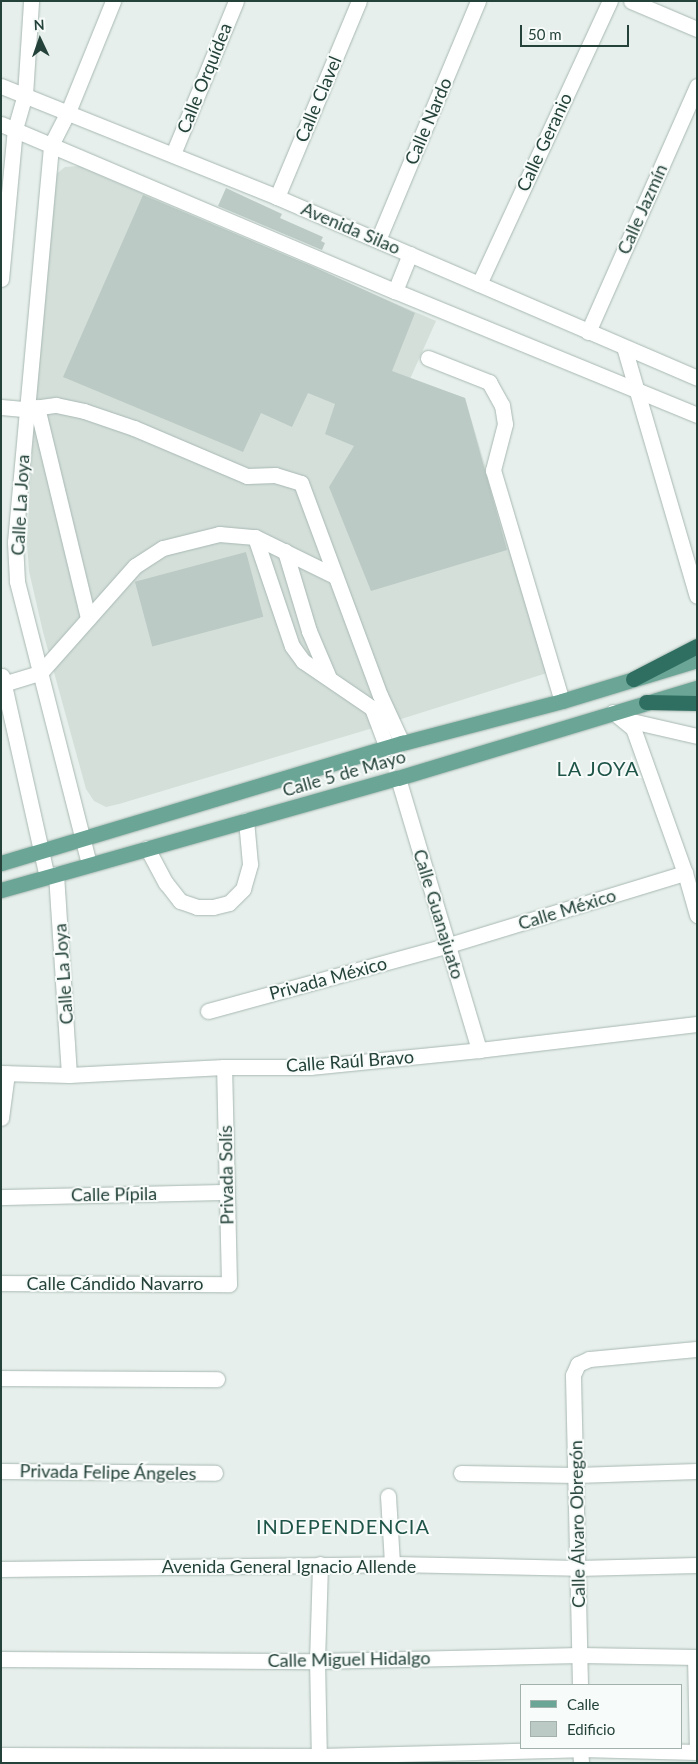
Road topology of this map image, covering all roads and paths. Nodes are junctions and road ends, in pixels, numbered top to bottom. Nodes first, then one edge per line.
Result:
1 (31, 1) edge
2 (113, 1) edge
3 (236, 1) edge
4 (359, 1) edge
5 (478, 1) edge
6 (610, 1) edge
7 (631, 1) edge
8 (697, 29) edge
9 (1, 86) edge
10 (697, 86) edge
11 (25, 95) junction
12 (68, 112) junction
13 (8, 126) edge
14 (51, 145) junction
15 (173, 154) junction
16 (277, 197) junction
17 (378, 240) junction
18 (410, 254) junction
19 (1, 279) edge
20 (479, 284) junction
21 (394, 291) junction
22 (588, 332) junction
23 (624, 347) junction
24 (428, 358) dead end
25 (697, 378) edge
26 (635, 389) junction
27 (1, 407) edge
28 (31, 408) junction
29 (697, 415) edge
30 (255, 537) junction
31 (285, 551) junction
32 (333, 575) junction
33 (697, 596) edge
34 (88, 618) junction
35 (697, 646) edge
36 (697, 660) edge
37 (40, 673) junction
38 (329, 678) junction
39 (633, 678) junction
40 (2, 679) edge
41 (697, 688) edge
42 (562, 701) junction
43 (646, 702) junction
44 (697, 703) edge
45 (618, 715) junction
46 (697, 736) edge
47 (402, 743) junction
48 (387, 748) junction
49 (398, 778) junction
50 (246, 820) junction
51 (82, 839) junction
52 (147, 848) junction
53 (41, 851) junction
54 (1, 862) edge
55 (89, 864) junction
56 (685, 873) junction
57 (51, 875) junction
58 (1, 890) edge
59 (697, 915) edge
60 (449, 945) junction
61 (208, 1011) dead end
62 (697, 1024) edge
63 (479, 1050) junction
64 (224, 1067) junction
65 (4, 1073) edge
66 (69, 1075) junction
67 (1, 1118) edge
68 (226, 1192) junction
69 (1, 1197) edge
70 (1, 1283) edge
71 (229, 1284) joint
72 (697, 1349) edge
73 (1, 1378) edge
74 (218, 1379) dead end
75 (697, 1471) edge
76 (1, 1472) edge
77 (215, 1473) dead end
78 (460, 1473) dead end
79 (576, 1475) junction
80 (388, 1496) dead end
81 (320, 1564) junction
82 (392, 1564) junction
83 (697, 1565) edge
84 (578, 1568) junction
85 (1, 1569) edge
86 (580, 1655) junction
87 (696, 1657) edge
88 (1, 1659) edge
89 (317, 1660) junction
90 (580, 1684) edge
91 (697, 1752) edge
92 (580, 1753) edge
93 (1, 1755) edge
94 (319, 1759) edge

1 - 11 street
2 - 12 street, Calle La Joya
3 - 15 street, Calle Orquídea
4 - 16 street, Calle Clavel
5 - 17 street, Calle Nardo
6 - 20 street, Calle Geranio
7 - 8 street
9 - 11 street, Avenida Silao
10 - 22 street, Calle Jazmín
11 - 12 street, Avenida Silao
11 - 13 street
12 - 14 street, Calle La Joya
12 - 15 street, Avenida Silao
13 - 14 street
13 - 19 street
14 - 21 street
14 - 28 street, Calle La Joya
15 - 16 street, Avenida Silao
16 - 17 street, Avenida Silao
17 - 18 street, Avenida Silao
18 - 20 street, Avenida Silao
18 - 21 street
20 - 22 street, Avenida Silao
21 - 26 street
22 - 23 street, Avenida Silao
23 - 25 street, Avenida Silao
23 - 26 street
24 - 42 street
26 - 29 street
26 - 33 street
27 - 28 street
28 - 32 street
28 - 34 street
28 - 37 street, Calle La Joya
30 - 31 street
30 - 34 street
30 - 38 street
31 - 32 street
31 - 38 street
32 - 47 street
34 - 37 street
35 - 39 highway
36 - 39 main road, Calle 5 de Mayo
37 - 40 street
37 - 51 street, Calle La Joya
38 - 48 street
39 - 42 main road, Calle 5 de Mayo
40 - 53 street, Calle La Joya
41 - 43 main road, Calle 5 de Mayo
42 - 47 main road, Calle 5 de Mayo
43 - 44 highway
43 - 45 main road, Calle 5 de Mayo
45 - 46 street
45 - 49 main road, Calle 5 de Mayo
45 - 56 street
47 - 48 main road, Calle 5 de Mayo
48 - 51 main road, Calle 5 de Mayo
49 - 50 main road, Calle 5 de Mayo
49 - 60 street, Calle Guanajuato
50 - 52 main road, Calle 5 de Mayo
50 - 52 street
51 - 53 main road, Calle 5 de Mayo
51 - 55 street, Calle La Joya
52 - 55 main road, Calle 5 de Mayo
53 - 54 main road, Calle 5 de Mayo
53 - 57 street, Calle La Joya
55 - 57 main road, Calle 5 de Mayo
56 - 59 street
56 - 60 street, Calle México
57 - 58 main road, Calle 5 de Mayo
57 - 66 street, Calle La Joya
60 - 61 street, Privada México
60 - 63 street, Calle Guanajuato
62 - 63 street, Calle Raúl Bravo
63 - 64 street, Calle Raúl Bravo
64 - 66 street, Calle Raúl Bravo
64 - 68 street, Privada Solís
65 - 66 street, Calle Raúl Bravo
65 - 67 street
68 - 69 street, Calle Pípila
68 - 71 street, Privada Solís
70 - 71 street, Calle Cándido Navarro
72 - 79 street, Calle Álvaro Obregón
73 - 74 street
75 - 79 street
76 - 77 street, Privada Felipe Ángeles
78 - 79 street
79 - 84 street, Calle Álvaro Obregón
80 - 82 street
81 - 82 street, Avenida General Ignacio Allende
81 - 85 street, Avenida General Ignacio Allende
81 - 89 street
82 - 84 street, Avenida General Ignacio Allende
83 - 84 street, Avenida General Ignacio Allende
84 - 86 street, Calle Álvaro Obregón
86 - 87 street, Calle Miguel Hidalgo
86 - 89 street, Calle Miguel Hidalgo
86 - 90 street, Calle Álvaro Obregón
87 - 91 street
88 - 89 street, Calle Miguel Hidalgo
89 - 94 street
91 - 92 street
92 - 94 street
93 - 94 street

